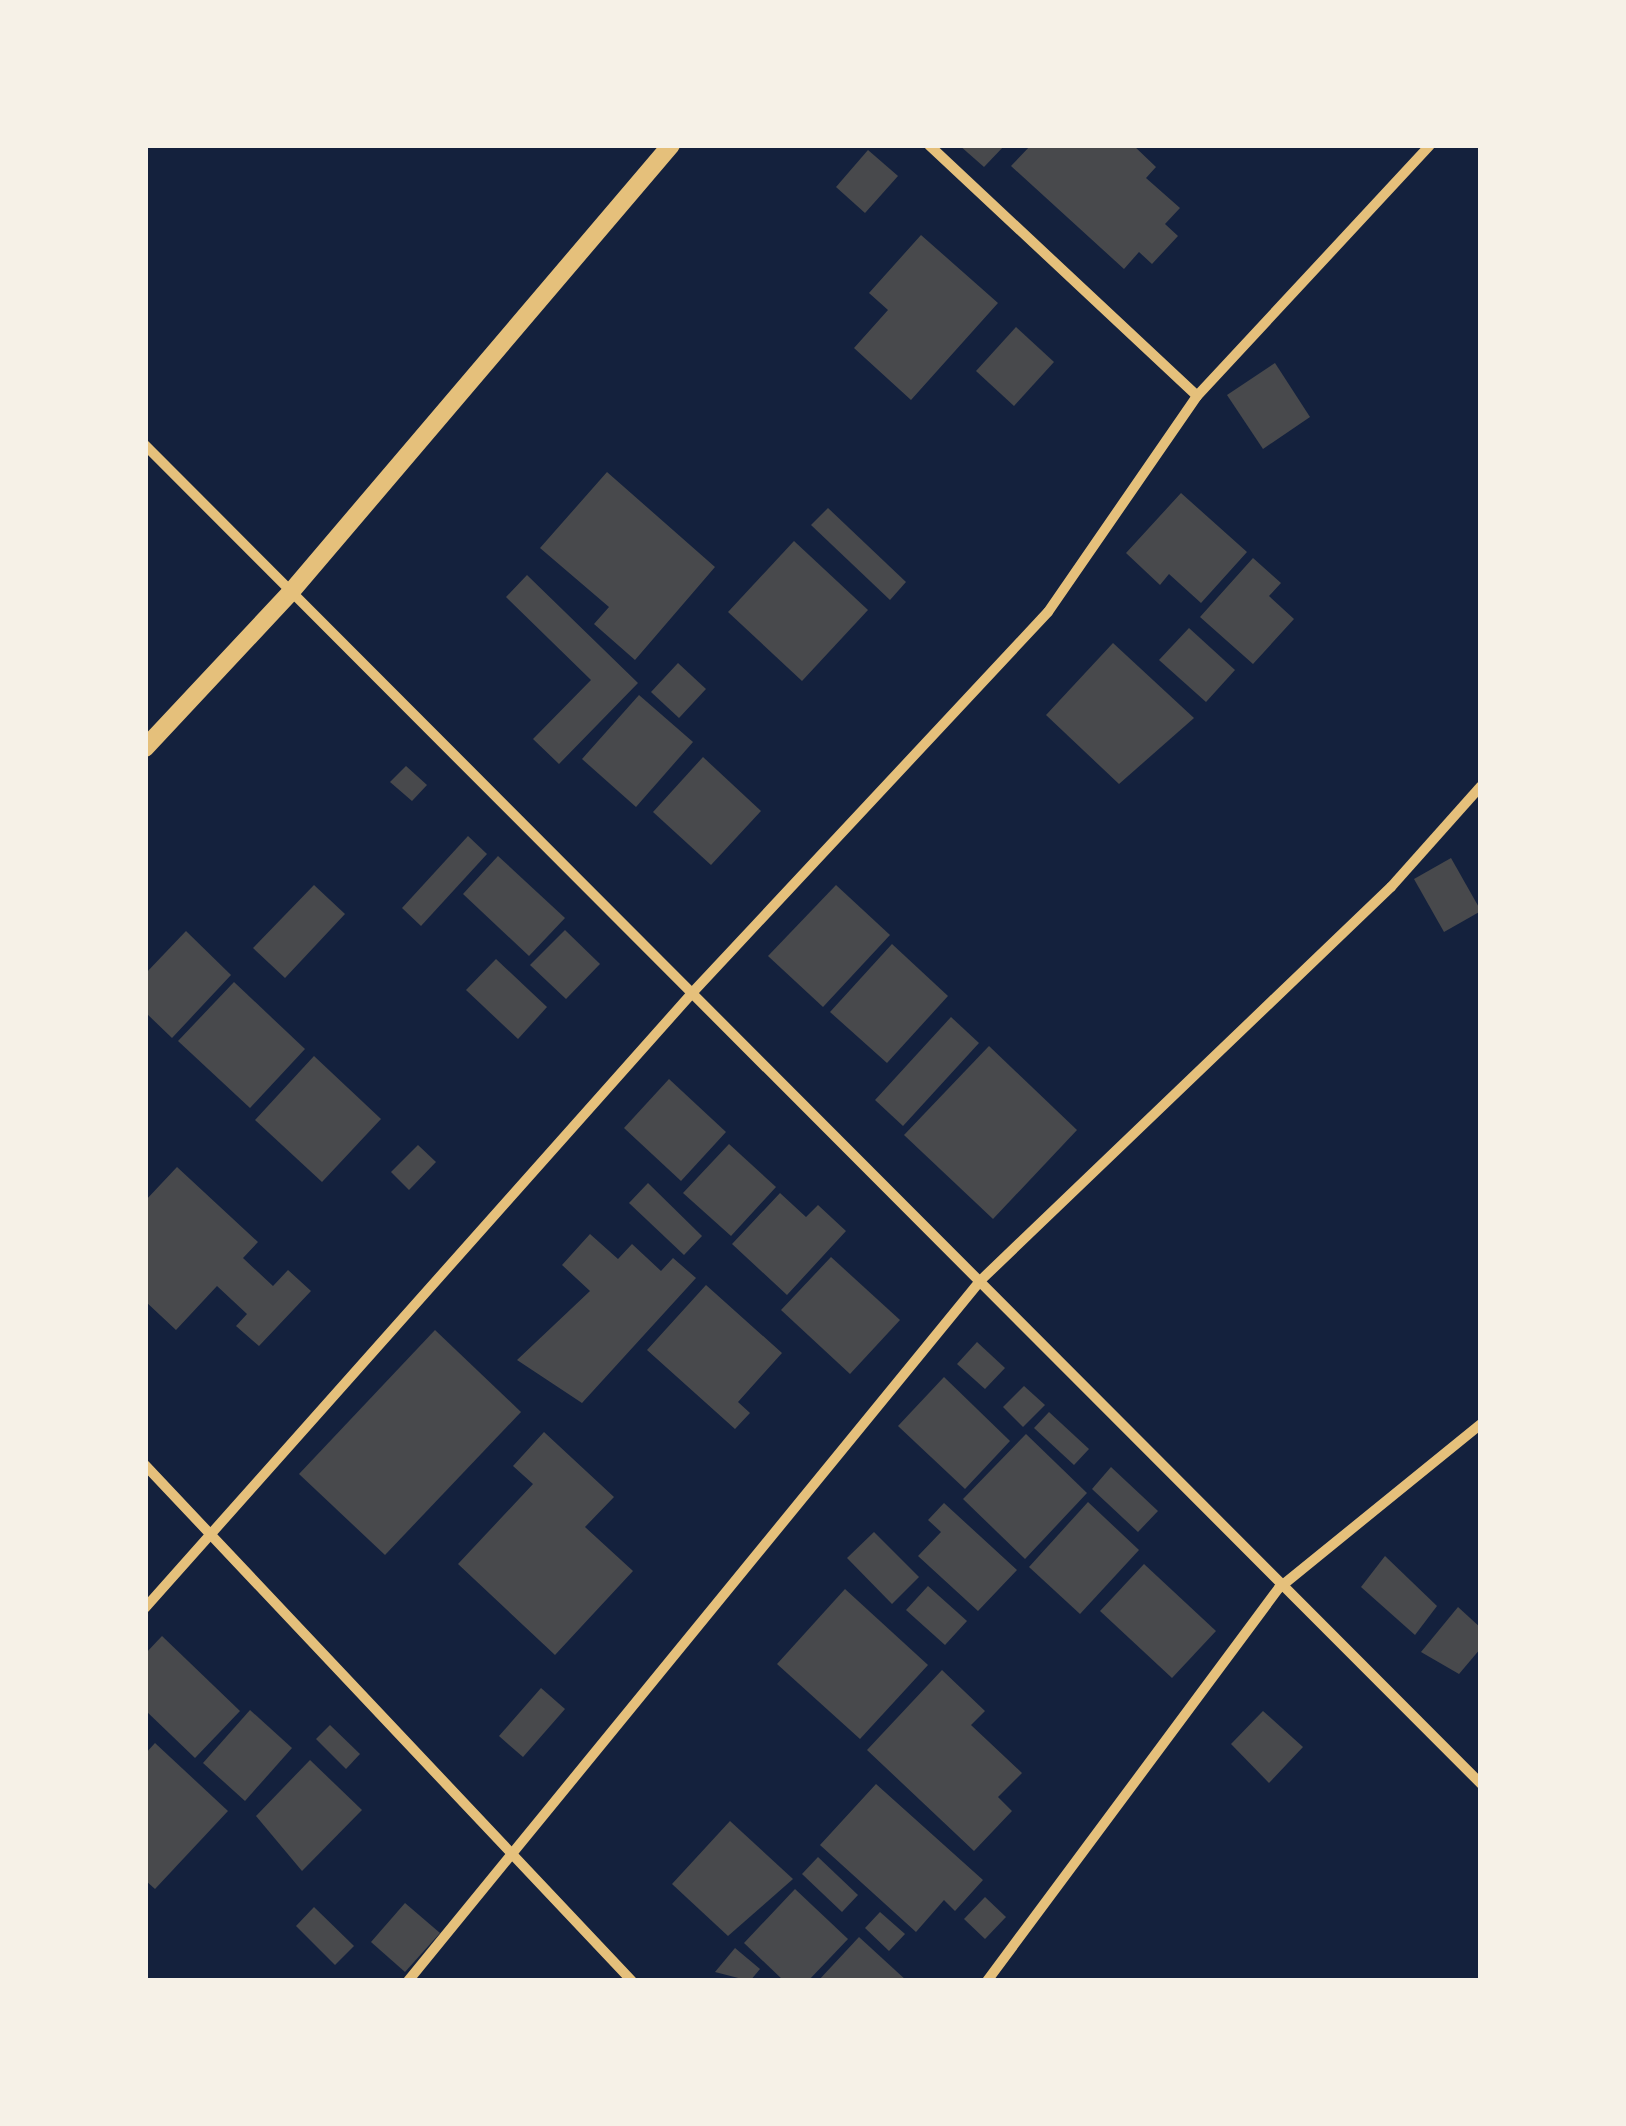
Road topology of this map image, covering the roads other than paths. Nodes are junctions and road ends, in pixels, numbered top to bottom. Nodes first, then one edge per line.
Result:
1 (671, 145) edge
2 (930, 145) edge
3 (1430, 145) edge
4 (1197, 396) junction
5 (145, 445) edge
6 (290, 593) junction
7 (145, 748) edge
8 (1481, 786) edge
9 (693, 992) junction
10 (982, 1280) junction
11 (1481, 1424) edge
12 (145, 1465) edge
13 (213, 1534) junction
14 (1278, 1588) junction
15 (145, 1608) edge
16 (1481, 1784) edge
17 (511, 1860) junction
18 (408, 1981) edge
19 (632, 1981) edge
20 (987, 1981) edge

1 - 6 street
2 - 4 street
3 - 4 street
4 - 9 street
5 - 6 street
6 - 7 street
6 - 9 street
8 - 10 street
9 - 10 street
9 - 13 street
10 - 14 street
10 - 17 street
11 - 14 street
12 - 13 street
13 - 15 street
13 - 17 street
14 - 16 street
14 - 20 street
17 - 18 street
17 - 19 street

